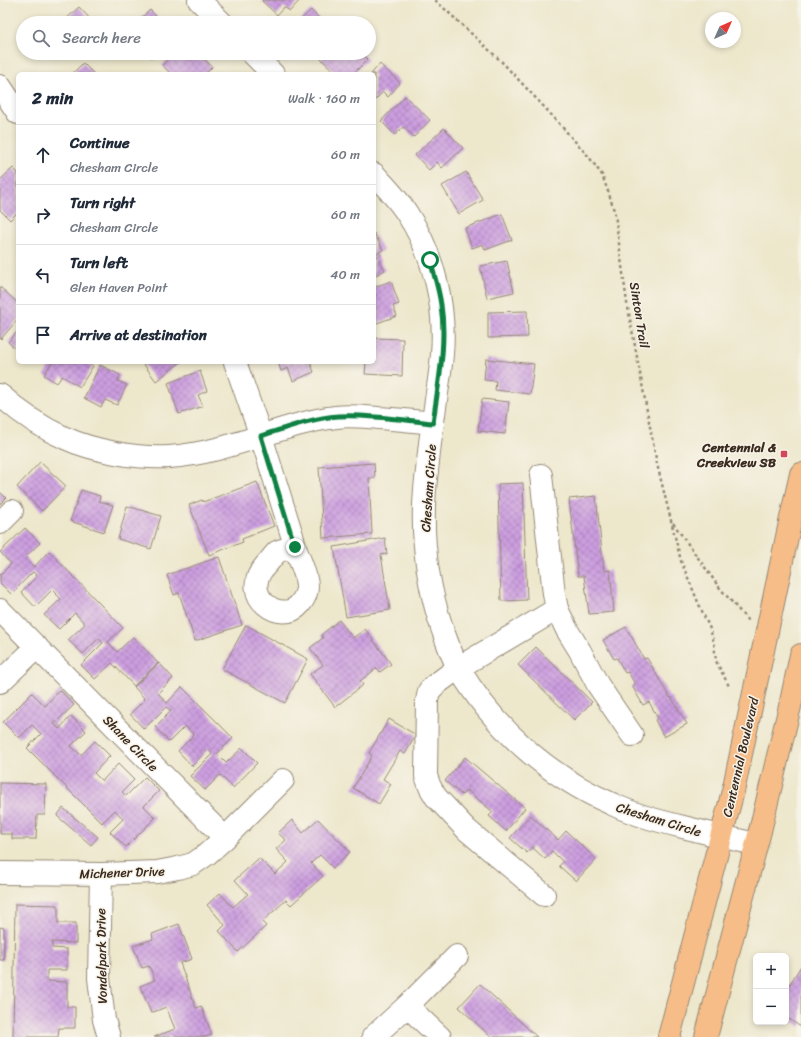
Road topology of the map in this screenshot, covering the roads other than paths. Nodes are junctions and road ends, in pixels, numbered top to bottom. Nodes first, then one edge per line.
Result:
1 (199, 0) edge
2 (215, 16) edge
3 (259, 60) edge
4 (271, 72) edge
5 (0, 86) edge
6 (16, 110) edge
7 (376, 176) edge
8 (236, 364) edge
9 (0, 395) edge
10 (433, 423) junction
11 (261, 436) junction
12 (801, 474) edge
13 (541, 475) dead end
14 (796, 519) edge
15 (295, 547) dead end
16 (557, 609) junction
17 (0, 610) edge
18 (37, 647) junction
19 (801, 655) edge
20 (458, 668) junction
21 (0, 682) edge
22 (632, 735) dead end
23 (283, 780) dead end
24 (721, 837) junction
25 (225, 838) junction
26 (758, 838) junction
27 (0, 873) edge
28 (100, 874) junction
29 (544, 895) dead end
30 (457, 956) dead end
31 (407, 1006) junction
32 (708, 1036) edge
33 (109, 1037) edge
34 (373, 1037) edge
35 (440, 1037) edge
36 (669, 1037) edge

1 - 2 street
3 - 4 street
5 - 6 street
7 - 10 street, Chesham Circle
8 - 11 street
9 - 11 street
10 - 11 street
10 - 20 street, Chesham Circle
11 - 15 street
12 - 14 main road, Centennial Boulevard
13 - 16 street
14 - 24 main road, Centennial Boulevard, bridge
16 - 20 street
16 - 22 street
17 - 18 street, Shane Circle
18 - 21 street
18 - 25 street, Shane Circle
19 - 26 main road, bridge
20 - 24 street, Chesham Circle
20 - 29 street
23 - 25 street, Michener Drive
24 - 26 street, Chesham Circle
24 - 36 main road, Centennial Boulevard
25 - 28 street, Michener Drive
26 - 32 main road
27 - 28 street, Michener Drive
28 - 33 street, Vondelpark Drive
30 - 31 street
31 - 34 street
31 - 35 street

